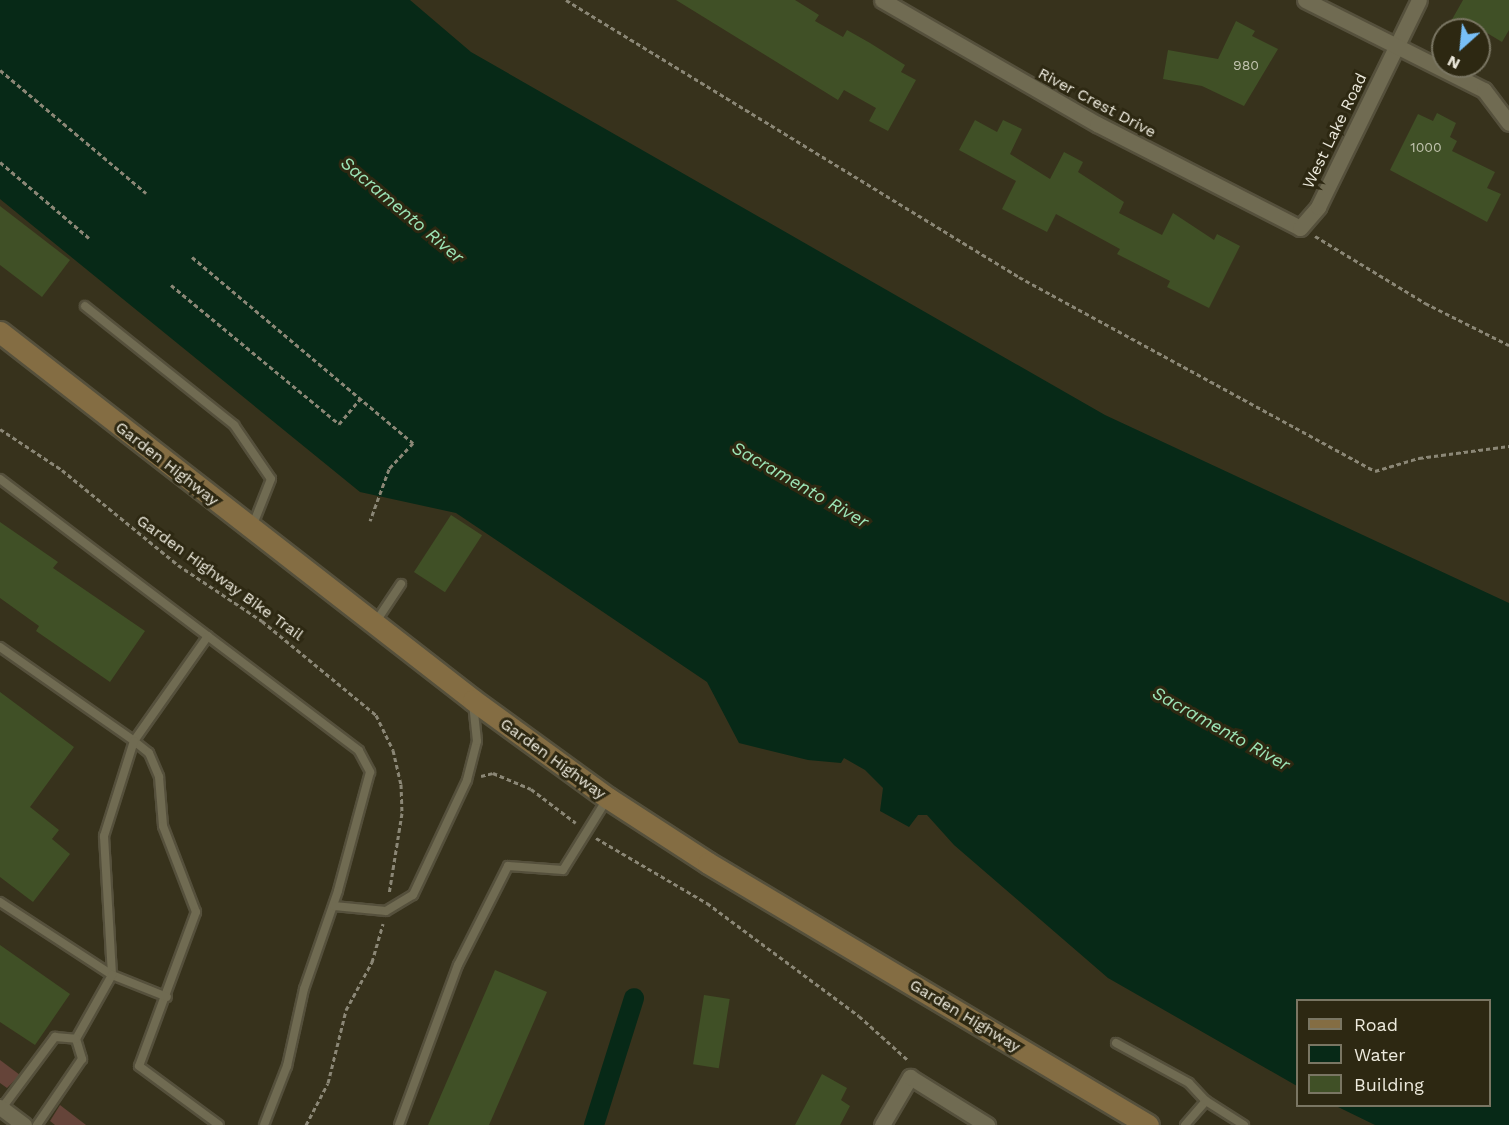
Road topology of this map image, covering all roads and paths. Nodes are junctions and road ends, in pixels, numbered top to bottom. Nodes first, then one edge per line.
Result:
1 (566, 0) edge
2 (882, 0) edge
3 (1305, 0) edge
4 (1419, 0) edge
5 (1397, 45) junction
6 (0, 70) edge
7 (1509, 123) edge
8 (0, 162) edge
9 (146, 193) dead end
10 (1300, 228) junction
11 (90, 238) dead end
12 (192, 257) dead end
13 (171, 285) dead end
14 (86, 306) dead end
15 (0, 333) edge
16 (1509, 345) edge
17 (360, 399) junction
18 (0, 429) edge
19 (1509, 446) edge
20 (0, 479) edge
21 (370, 521) dead end
22 (250, 530) junction
23 (401, 584) dead end
24 (375, 624) junction
25 (208, 636) junction
26 (0, 647) edge
27 (472, 700) junction
28 (134, 741) junction
29 (467, 780) junction
30 (608, 798) junction
31 (586, 831) junction
32 (0, 902) edge
33 (334, 906) junction
34 (386, 911) junction
35 (112, 975) junction
36 (167, 997) junction
37 (76, 1039) junction
38 (1116, 1043) dead end
39 (910, 1077) junction
40 (1206, 1101) junction
41 (1, 1108) edge
42 (24, 1125) edge
43 (37, 1125) edge
44 (219, 1125) edge
45 (264, 1125) edge
46 (306, 1125) edge
47 (399, 1125) edge
48 (882, 1125) edge
49 (987, 1125) edge
50 (1148, 1125) edge
51 (1185, 1125) edge
52 (1244, 1125) edge

1 - 19 path
2 - 10 street, River Crest Drive
3 - 5 street
4 - 5 street, West Lake Road
5 - 7 street
5 - 10 street, West Lake Road
6 - 9 path
8 - 11 path
10 - 16 path
12 - 17 path
13 - 17 path
14 - 22 lane
15 - 22 main road, Garden Highway
17 - 21 path
18 - 34 path, Garden Highway Bike Trail
20 - 25 lane
22 - 24 main road, Garden Highway
23 - 24 lane
24 - 27 main road, Garden Highway
25 - 28 lane
25 - 33 lane
26 - 28 lane
27 - 29 lane
27 - 30 main road, Garden Highway
28 - 35 lane
28 - 36 lane
29 - 31 path
29 - 34 lane
30 - 31 lane
30 - 50 main road, Garden Highway
31 - 39 path
31 - 47 lane
32 - 35 lane
33 - 34 lane
33 - 45 lane
34 - 46 path, Garden Highway Bike Trail
35 - 36 lane
35 - 37 lane
36 - 44 lane
37 - 41 lane
37 - 43 lane
38 - 40 lane
39 - 48 street
39 - 49 street
40 - 51 lane
40 - 52 lane
41 - 42 street

